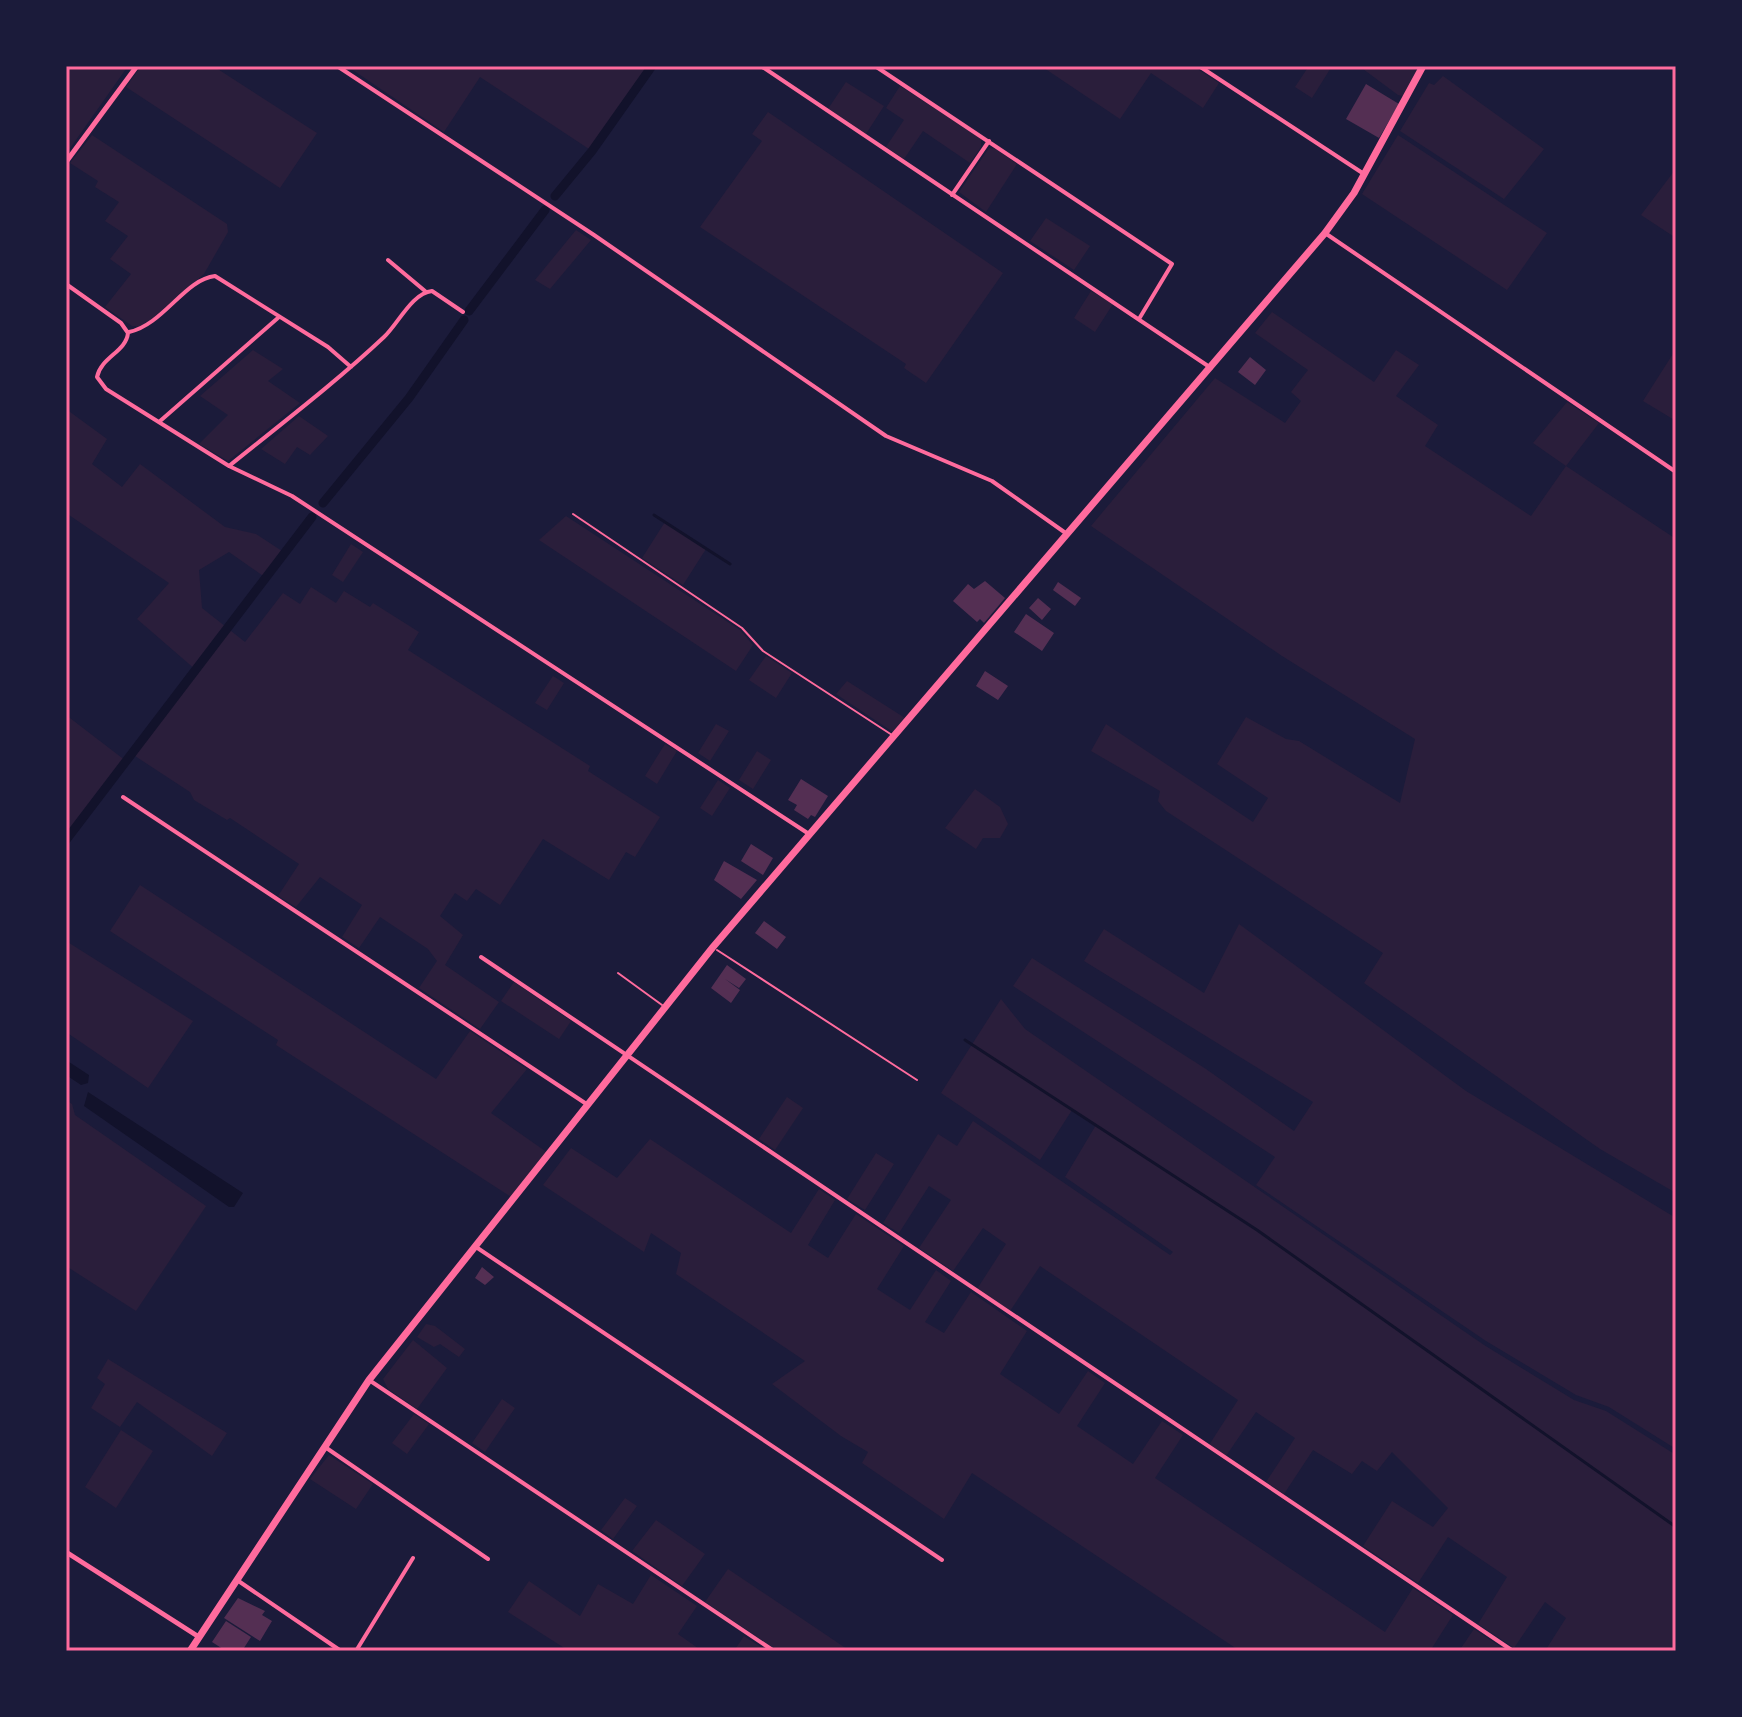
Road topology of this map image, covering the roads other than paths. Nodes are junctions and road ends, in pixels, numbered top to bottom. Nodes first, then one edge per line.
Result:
1 (137, 66) edge
2 (337, 66) edge
3 (761, 66) edge
4 (875, 66) edge
5 (1199, 66) edge
6 (1423, 66) edge
7 (989, 141) junction
8 (66, 162) edge
9 (1364, 174) junction
10 (952, 195) junction
11 (1325, 233) junction
12 (388, 260) dead end
13 (66, 284) edge
14 (425, 291) junction
15 (463, 312) dead end
16 (279, 317) junction
17 (1139, 319) junction
18 (128, 333) junction
19 (351, 367) junction
20 (1212, 368) junction
21 (159, 422) junction
22 (229, 466) junction
23 (1676, 472) edge
24 (573, 514) dead end
25 (1069, 535) junction
26 (893, 735) junction
27 (123, 797) dead end
28 (809, 834) junction
29 (713, 947) junction
30 (481, 957) dead end
31 (618, 973) dead end
32 (665, 1007) junction
33 (627, 1055) junction
34 (917, 1080) dead end
35 (588, 1105) junction
36 (474, 1246) junction
37 (369, 1380) junction
38 (324, 1447) junction
39 (66, 1552) edge
40 (413, 1558) dead end
41 (488, 1559) dead end
42 (942, 1560) dead end
43 (237, 1580) junction
44 (199, 1637) junction
45 (190, 1651) edge
46 (341, 1651) edge
47 (356, 1651) edge
48 (774, 1651) edge
49 (1513, 1651) edge

1 - 8 street
2 - 25 street
3 - 10 street
4 - 7 street
5 - 9 street
6 - 9 main road
7 - 10 street
7 - 17 street
9 - 11 main road
10 - 17 street
11 - 20 main road
11 - 23 street
12 - 14 street
13 - 18 street
14 - 15 street
14 - 19 street
16 - 18 street
16 - 19 street
16 - 21 street
17 - 20 street
18 - 21 street
19 - 22 street
20 - 25 main road
21 - 22 street
22 - 28 street
24 - 26 lane
25 - 26 main road
26 - 28 main road
27 - 35 street
28 - 29 main road
29 - 32 main road
29 - 34 lane
30 - 33 street
31 - 32 lane
32 - 33 main road
33 - 35 main road
33 - 49 street
35 - 36 main road
36 - 37 main road
36 - 42 street
37 - 38 main road
37 - 48 street
38 - 41 street
38 - 43 main road
39 - 44 street
40 - 47 street
43 - 44 main road
43 - 46 street
44 - 45 main road

